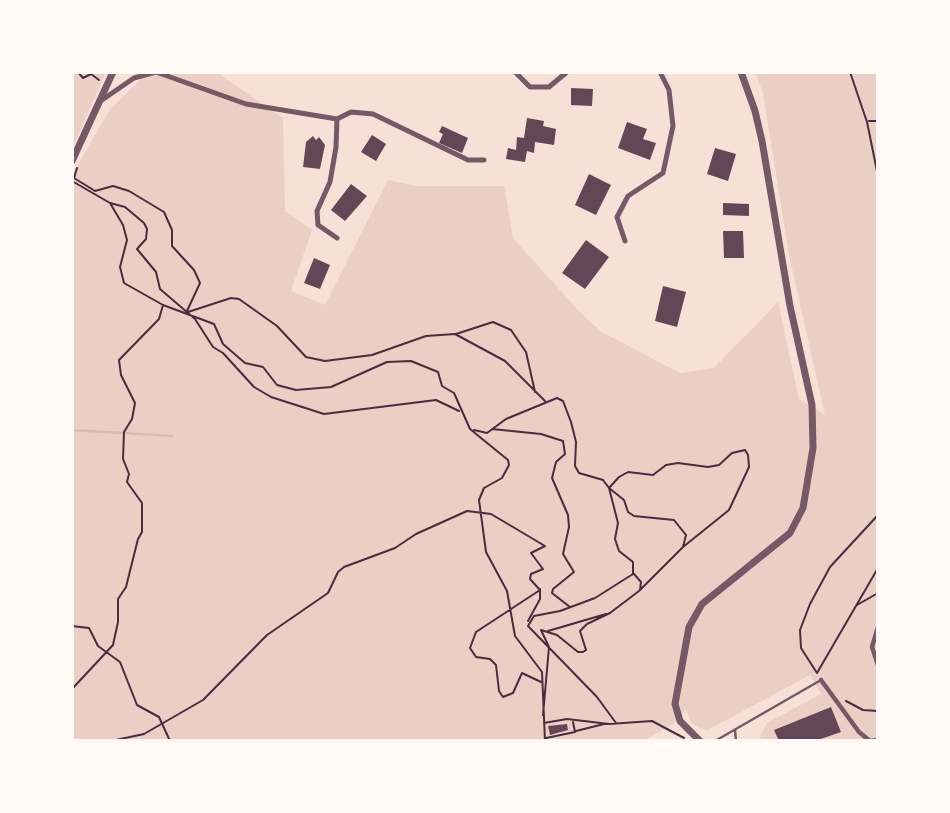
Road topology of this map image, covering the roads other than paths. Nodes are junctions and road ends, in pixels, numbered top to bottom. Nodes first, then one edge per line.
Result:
1 (113, 72) edge
2 (514, 72) edge
3 (567, 72) edge
4 (660, 72) edge
5 (741, 72) edge
6 (98, 102) junction
7 (337, 119) junction
8 (484, 160) dead end
9 (75, 164) edge
10 (337, 238) dead end
11 (625, 241) dead end
12 (878, 627) edge
13 (878, 666) edge
14 (821, 680) joint
15 (734, 730) junction
16 (878, 740) edge
17 (700, 741) edge
18 (715, 741) edge
19 (736, 741) edge

1 - 6 street
2 - 3 street
4 - 11 street
5 - 17 street
6 - 7 street
6 - 9 street
7 - 8 street
7 - 10 street
12 - 13 street
14 - 15 lane
14 - 16 street
15 - 18 lane
15 - 19 lane

